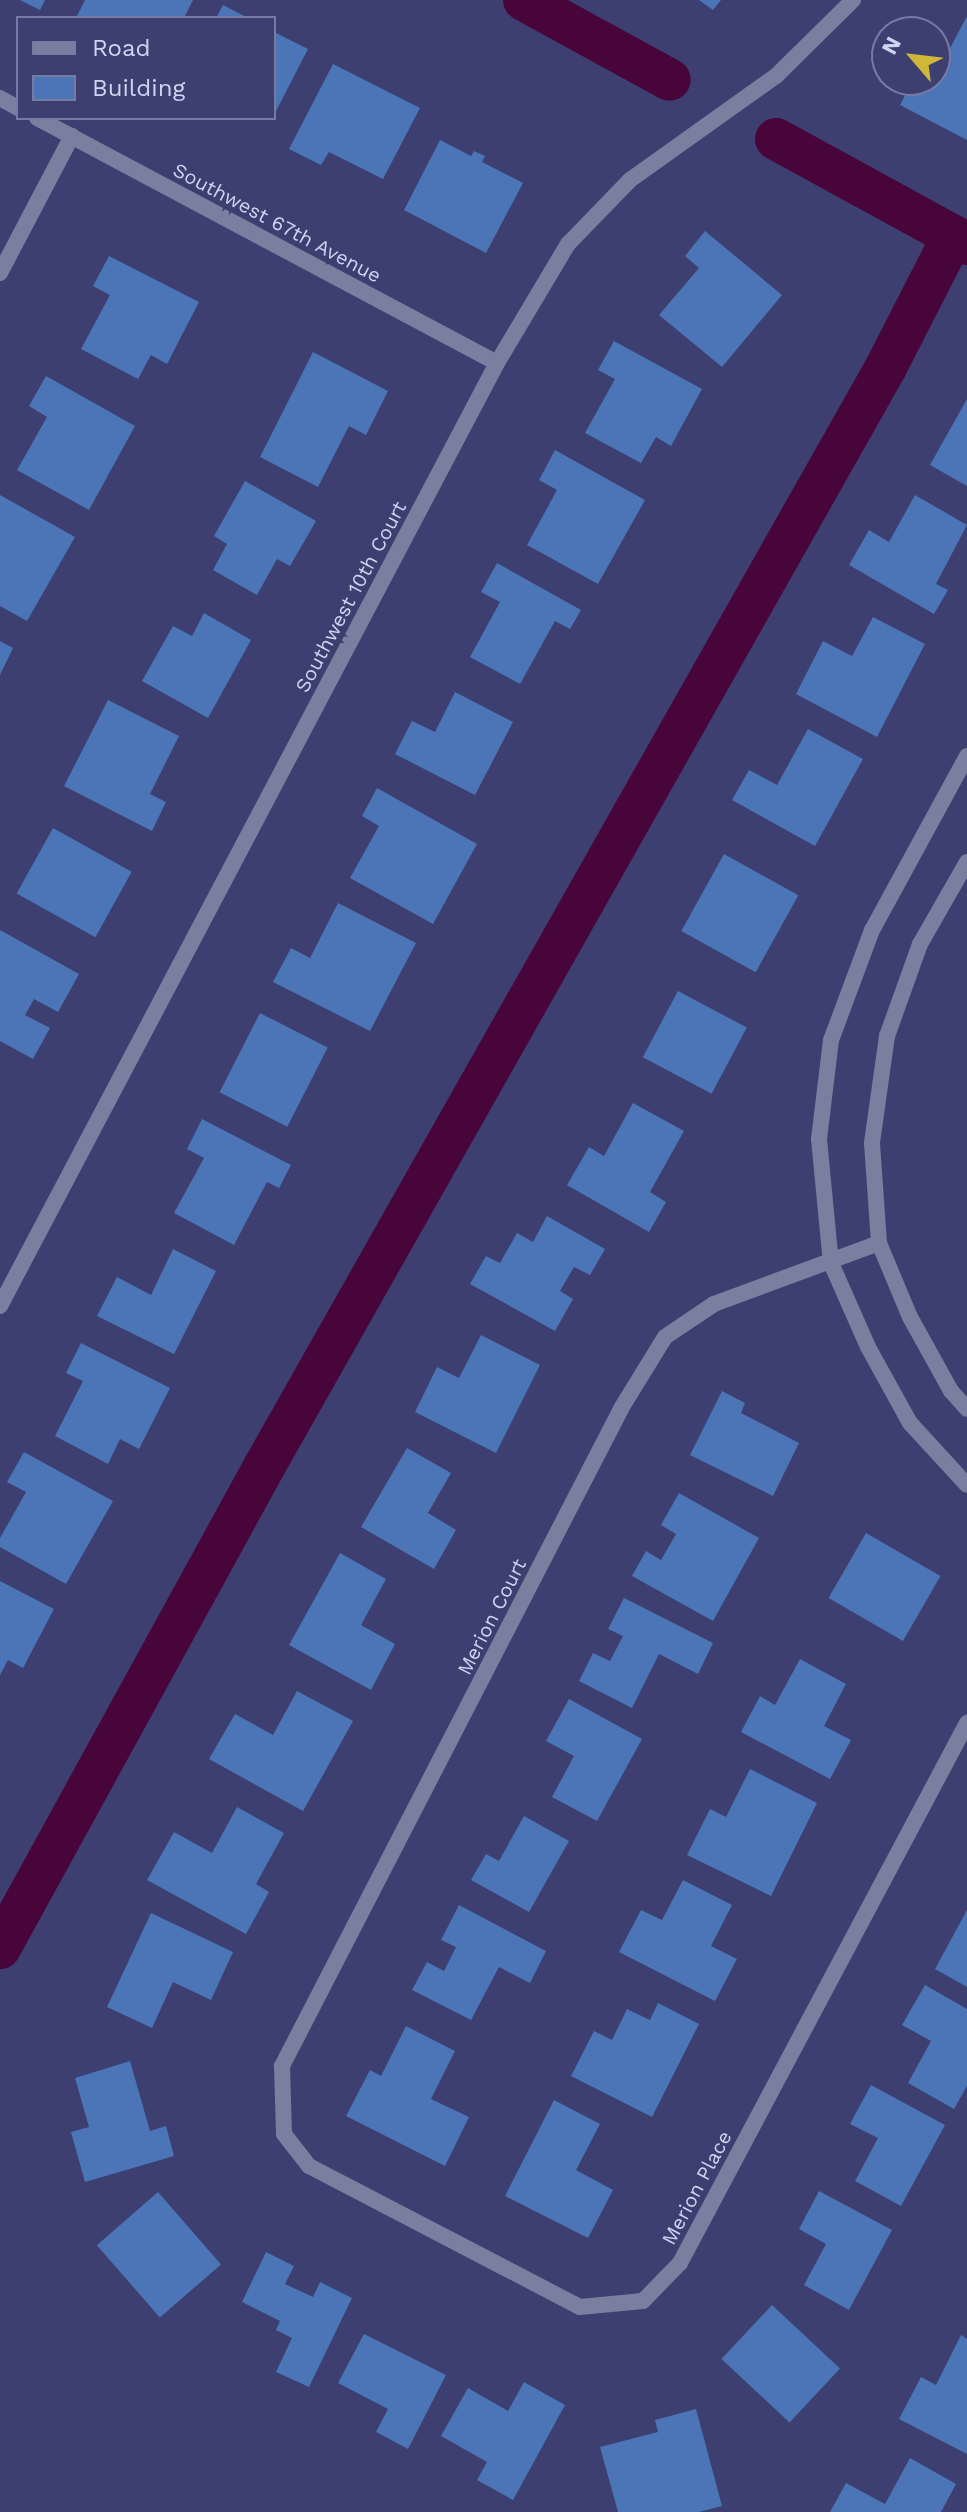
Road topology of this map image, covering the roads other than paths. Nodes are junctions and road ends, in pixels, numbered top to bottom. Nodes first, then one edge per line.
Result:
1 (853, 0) edge
2 (41, 120) edge
3 (72, 136) junction
4 (0, 273) edge
5 (497, 363) junction
6 (967, 756) edge
7 (967, 862) edge
8 (879, 1243) junction
9 (831, 1263) junction
10 (0, 1306) edge
11 (967, 1409) edge
12 (967, 1485) edge
13 (967, 1723) edge
14 (284, 2134) joint

1 - 5 street, Southwest 10th Court
2 - 3 street, Southwest 67th Avenue
3 - 4 street
3 - 5 street, Southwest 67th Avenue
5 - 10 street, Southwest 10th Court
6 - 9 street
7 - 8 street
8 - 9 street, Merion Court
8 - 11 street
9 - 12 street
9 - 14 street, Merion Court
13 - 14 street, Merion Place

